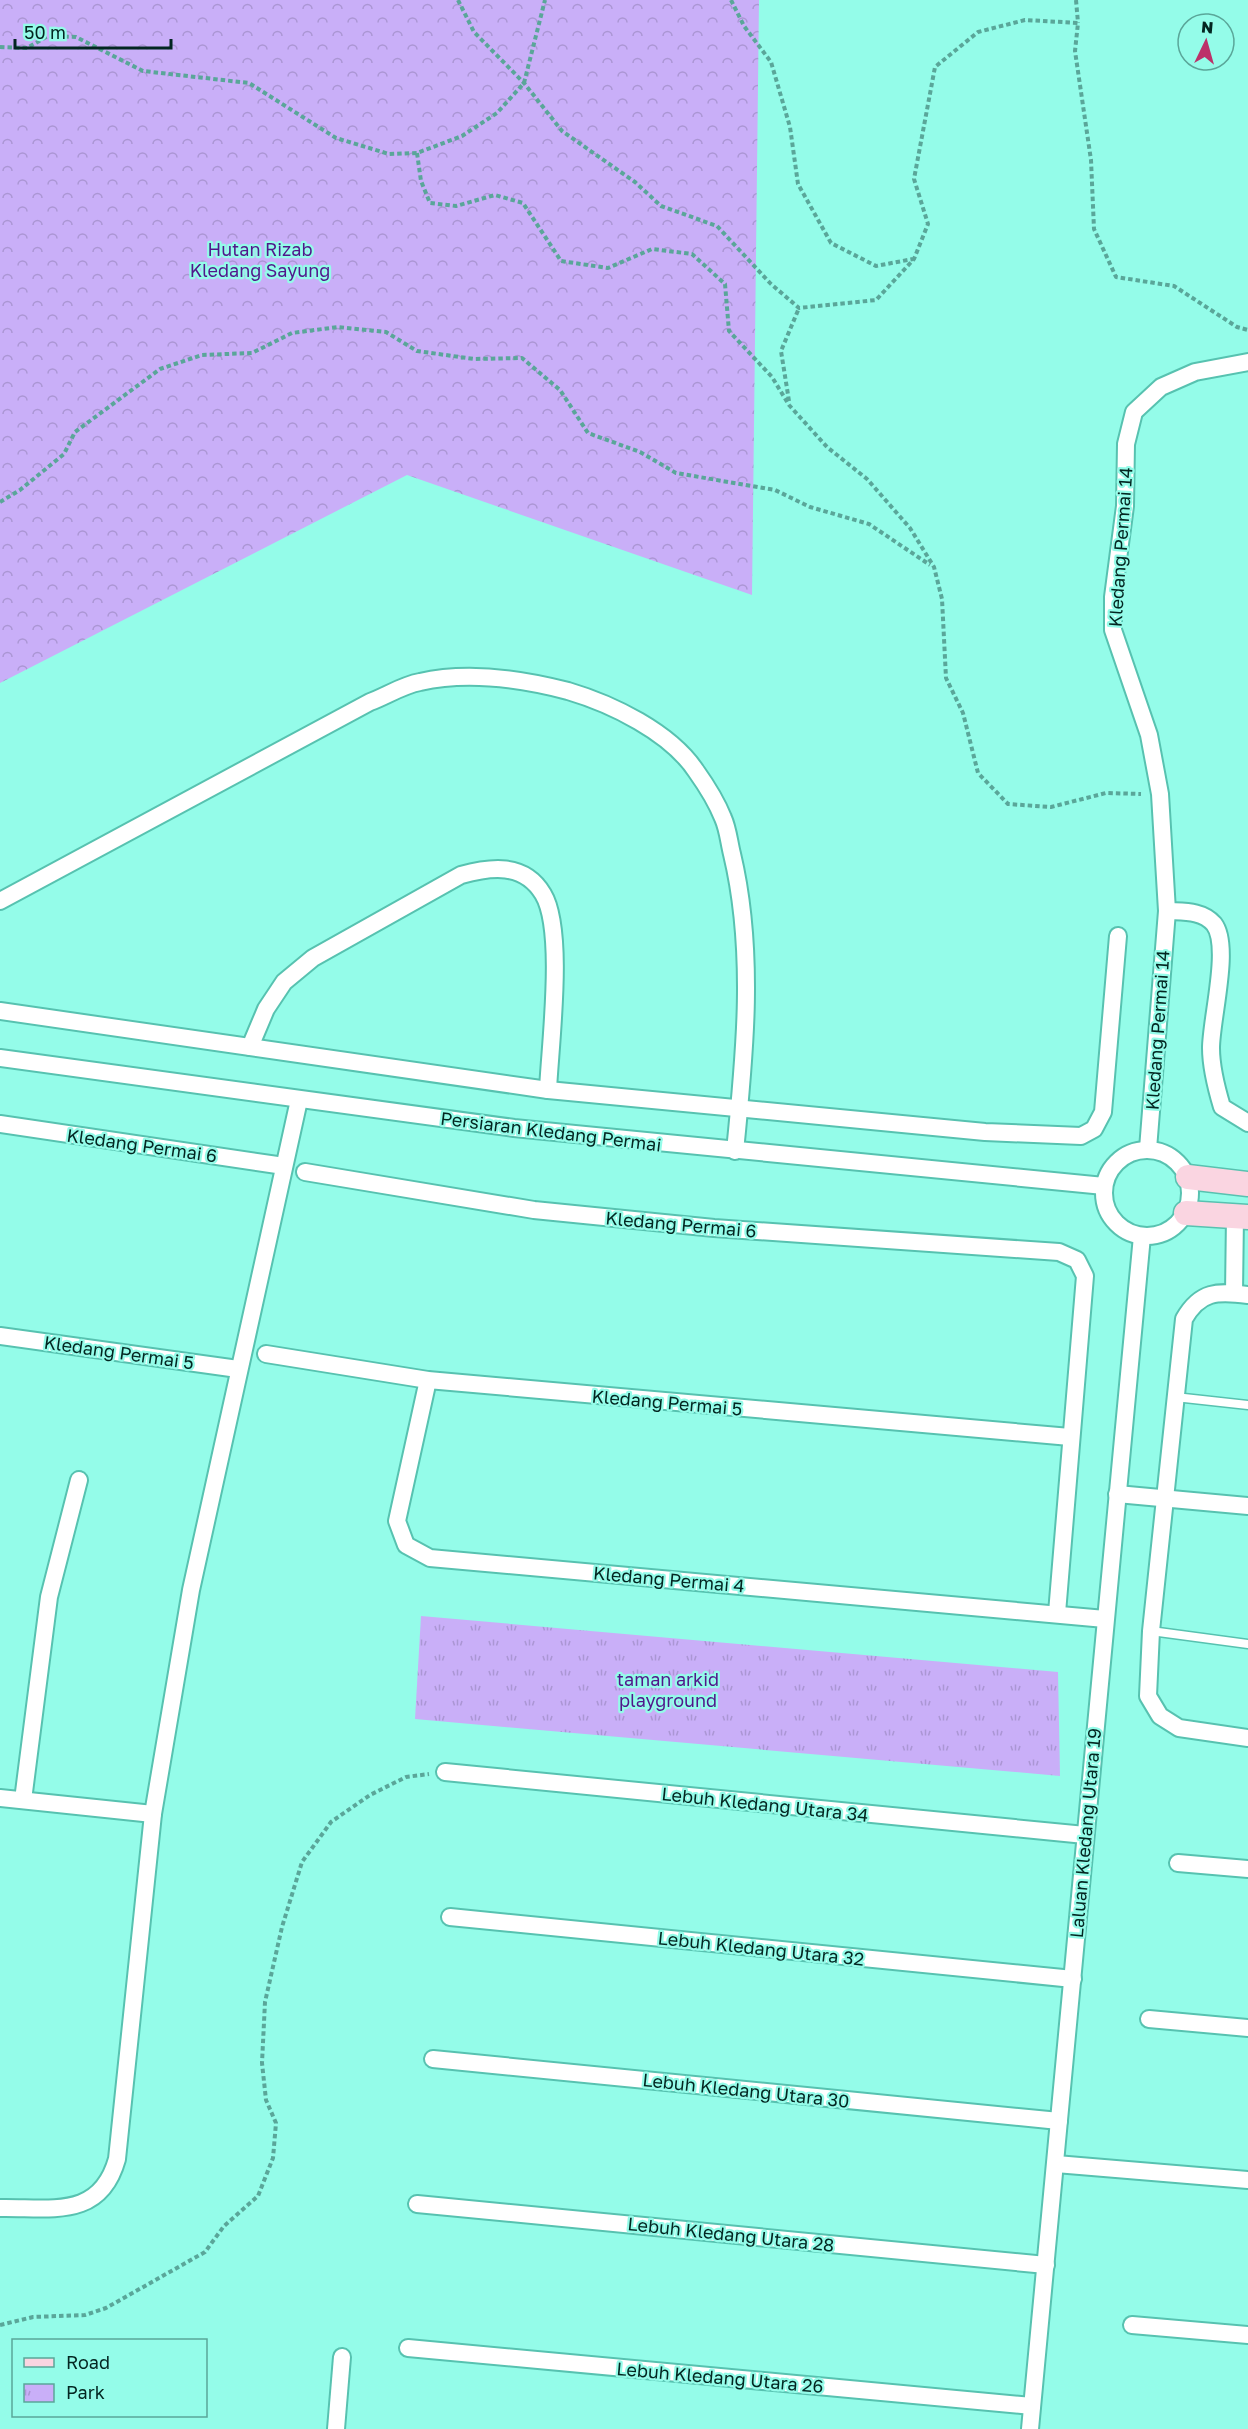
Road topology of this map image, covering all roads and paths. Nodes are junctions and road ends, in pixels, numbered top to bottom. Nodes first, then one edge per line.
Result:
1 (458, 0) edge
2 (545, 0) edge
3 (731, 0) edge
4 (1076, 0) edge
5 (1078, 23) junction
6 (0, 47) edge
7 (524, 83) junction
8 (417, 153) junction
9 (914, 259) junction
10 (799, 308) junction
11 (1248, 330) edge
12 (1248, 362) edge
13 (789, 405) junction
14 (0, 502) edge
15 (934, 567) junction
16 (1160, 794) junction
17 (0, 901) edge
18 (1167, 911) junction
19 (1118, 936) dead end
20 (0, 1011) edge
21 (250, 1047) junction
22 (0, 1058) edge
23 (548, 1090) junction
24 (299, 1100) junction
25 (738, 1107) junction
26 (1248, 1123) edge
27 (0, 1124) edge
28 (1148, 1149) junction
29 (735, 1151) junction
30 (284, 1166) junction
31 (305, 1172) dead end
32 (1188, 1177) junction
33 (1248, 1184) edge
34 (1104, 1186) junction
35 (1186, 1213) junction
36 (1241, 1216) edge
37 (1142, 1236) junction
38 (1241, 1294) edge
39 (0, 1336) edge
40 (266, 1354) dead end
41 (238, 1369) junction
42 (428, 1380) junction
43 (1175, 1397) junction
44 (1248, 1405) edge
45 (1070, 1437) junction
46 (79, 1480) dead end
47 (1117, 1494) junction
48 (1166, 1498) junction
49 (1248, 1506) edge
50 (1057, 1613) junction
51 (1105, 1619) junction
52 (1151, 1631) junction
53 (1248, 1644) edge
54 (1248, 1738) edge
55 (445, 1772) joint
56 (0, 1798) edge
57 (24, 1800) junction
58 (153, 1814) junction
59 (1085, 1835) junction
60 (1178, 1863) dead end
61 (1248, 1869) edge
62 (450, 1917) dead end
63 (1072, 1979) junction
64 (1149, 2019) dead end
65 (1248, 2028) edge
66 (433, 2059) dead end
67 (1059, 2121) junction
68 (1056, 2164) junction
69 (1248, 2180) edge
70 (417, 2204) dead end
71 (0, 2208) edge
72 (1046, 2265) junction
73 (0, 2325) edge
74 (1132, 2325) dead end
75 (1248, 2335) edge
76 (408, 2348) dead end
77 (342, 2357) dead end
78 (1032, 2406) junction
79 (336, 2429) edge
80 (1030, 2429) edge

1 - 7 path
2 - 7 path
3 - 9 path
4 - 5 path
5 - 9 path
5 - 11 path
6 - 8 path
7 - 8 path
7 - 10 path
8 - 13 path
9 - 10 path
10 - 13 path
12 - 16 street, Kledang Permai 14
13 - 15 path
14 - 15 path
15 - 16 path
16 - 18 street, Kledang Permai 14
17 - 25 street
18 - 26 street
18 - 28 street, Kledang Permai 14
19 - 25 street
20 - 21 street
21 - 23 street
21 - 23 street
22 - 24 street, Persiaran Kledang Permai
23 - 25 street
24 - 29 street, Persiaran Kledang Permai
24 - 30 street
25 - 29 street
27 - 30 street, Kledang Permai 6
28 - 32 street
28 - 34 street
29 - 34 street, Persiaran Kledang Permai
30 - 41 street
31 - 45 street, Kledang Permai 6
32 - 33 main road
32 - 35 street
34 - 37 street
35 - 36 main road
35 - 37 street
36 - 38 street
37 - 47 street, Laluan Kledang Utara 19
38 - 43 street
39 - 41 street, Kledang Permai 5
40 - 42 street, Kledang Permai 5
41 - 58 street
42 - 45 street, Kledang Permai 5
42 - 50 street, Kledang Permai 4
43 - 44 lane
43 - 48 street
45 - 50 street
46 - 57 street
47 - 48 street
47 - 51 street, Laluan Kledang Utara 19
48 - 49 street
48 - 52 street
50 - 51 street, Kledang Permai 4
51 - 59 street, Laluan Kledang Utara 19
52 - 53 lane
52 - 54 street
55 - 59 street, Lebuh Kledang Utara 34
55 - 73 path
56 - 57 street
57 - 58 street
58 - 71 street
59 - 63 street, Laluan Kledang Utara 19
60 - 61 street
62 - 63 street, Lebuh Kledang Utara 32
63 - 67 street, Laluan Kledang Utara 19
64 - 65 street
66 - 67 street, Lebuh Kledang Utara 30
67 - 68 street, Laluan Kledang Utara 19
68 - 69 street
68 - 72 street, Laluan Kledang Utara 19
70 - 72 street, Lebuh Kledang Utara 28
72 - 78 street, Laluan Kledang Utara 19
74 - 75 street
76 - 78 street, Lebuh Kledang Utara 26
77 - 79 street
78 - 80 street, Laluan Kledang Utara 19

